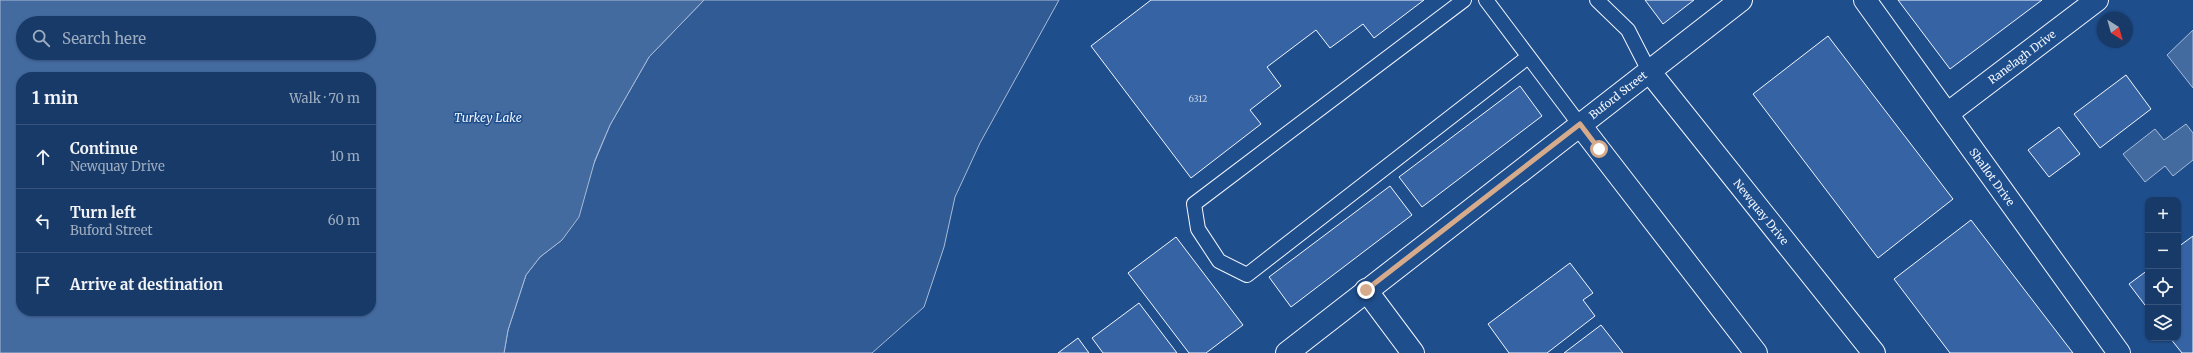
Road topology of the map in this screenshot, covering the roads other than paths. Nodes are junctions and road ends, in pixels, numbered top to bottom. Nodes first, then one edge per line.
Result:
1 (1464, 0) edge
2 (1486, 0) edge
3 (1597, 0) edge
4 (1741, 0) edge
5 (1865, 0) edge
6 (2097, 0) edge
7 (1528, 57) junction
8 (1649, 71) junction
9 (1947, 114) junction
10 (1580, 124) junction
11 (1366, 290) junction
12 (1287, 353) edge
13 (1413, 353) edge
14 (1756, 353) edge
15 (1874, 353) edge
16 (2119, 353) edge

1 - 7 lane
2 - 7 lane
3 - 8 lane
4 - 8 street, Buford Street
5 - 9 street, Shallot Drive
6 - 9 street, Ranelagh Drive
7 - 10 lane
8 - 10 street, Buford Street
8 - 15 street, Newquay Drive
9 - 16 street, Shallot Drive
10 - 11 street, Buford Street
10 - 14 street
11 - 12 street, Buford Street
11 - 13 street

